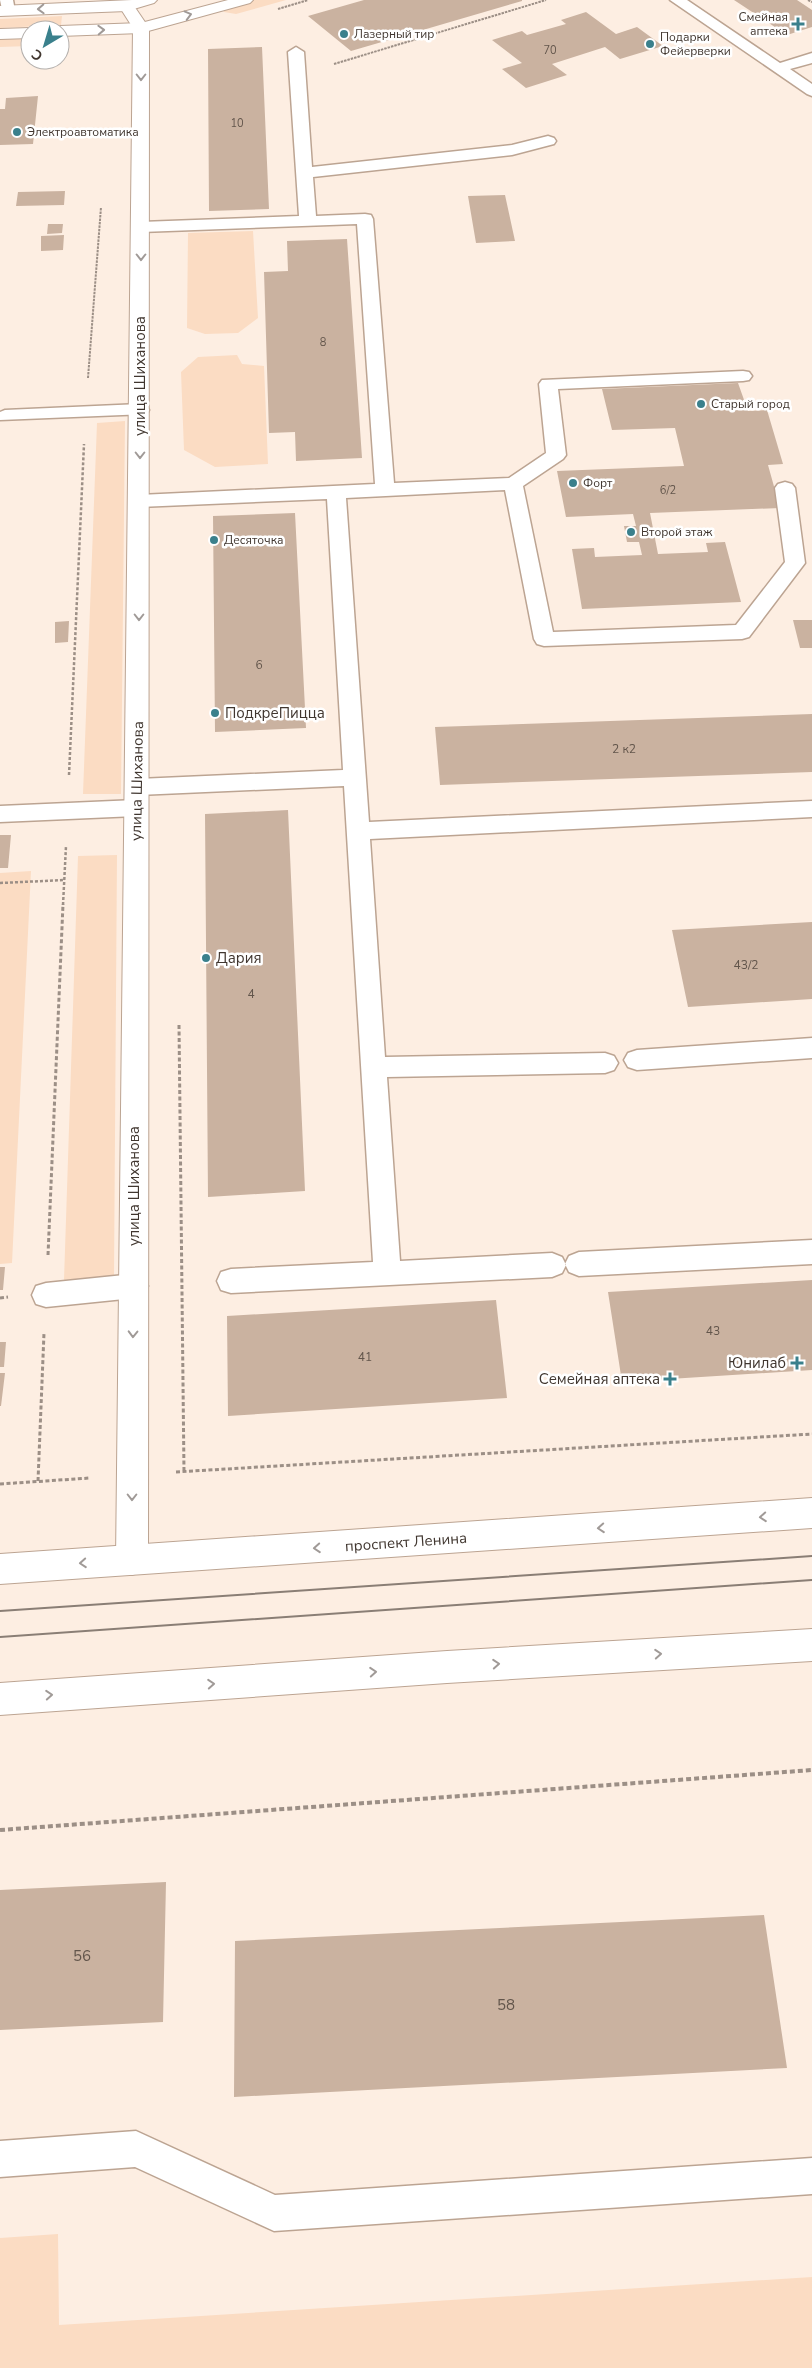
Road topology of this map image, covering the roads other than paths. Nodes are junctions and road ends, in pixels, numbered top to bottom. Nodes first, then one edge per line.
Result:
1 (149, 0) edge
2 (244, 0) edge
3 (676, 0) edge
4 (127, 6) junction
5 (5, 7) edge
6 (141, 28) junction
7 (70, 32) edge
8 (20, 33) edge
9 (0, 34) edge
10 (296, 52) dead end
11 (812, 58) edge
12 (778, 68) junction
13 (812, 91) edge
14 (548, 142) dead end
15 (305, 173) junction
16 (308, 221) junction
17 (141, 227) junction
18 (743, 376) dead end
19 (140, 410) junction
20 (5, 416) dead end
21 (513, 484) junction
22 (785, 488) dead end
23 (385, 490) junction
24 (336, 492) junction
25 (139, 501) junction
26 (354, 778) junction
27 (137, 797) junction
28 (812, 809) edge
29 (0, 814) edge
30 (357, 831) junction
31 (812, 1048) edge
32 (637, 1060) dead end
33 (605, 1063) dead end
34 (373, 1067) junction
35 (812, 1252) edge
36 (579, 1264) dead end
37 (552, 1265) dead end
38 (387, 1274) junction
39 (232, 1281) dead end
40 (134, 1286) junction
41 (46, 1295) road end
42 (812, 1513) edge
43 (132, 1560) junction
44 (0, 1569) edge
45 (812, 1645) edge
46 (0, 1699) edge
47 (0, 2158) edge
48 (812, 2176) edge

1 - 4 main road
6 -> 2 main road
3 - 12 lane
4 -> 5 main road
4 - 6 main road
7 -> 6 main road
6 -> 17 main road, улица Шиханова
8 - 9 main road
10 - 15 lane
11 - 12 lane
12 - 13 lane
14 - 15 lane
15 - 16 lane
16 - 17 lane
16 - 23 lane
17 -> 19 main road, улица Шиханова
18 - 21 lane
19 - 20 lane
19 -> 25 main road, улица Шиханова
21 - 22 lane
21 - 23 lane
23 - 24 lane
24 - 25 lane
24 - 26 lane
25 -> 27 main road, улица Шиханова
26 - 27 lane
26 - 30 lane
27 - 29 lane
27 - 40 main road, улица Шиханова
28 - 30 lane
30 - 34 lane
31 - 32 lane
33 - 34 lane
34 - 38 lane
35 - 36 lane
37 - 38 lane
38 - 39 lane
40 - 41 lane
40 -> 43 main road, улица Шиханова
42 -> 43 main road, проспект Ленина
43 -> 44 main road, проспект Ленина
46 -> 45 main road
47 - 48 lane

